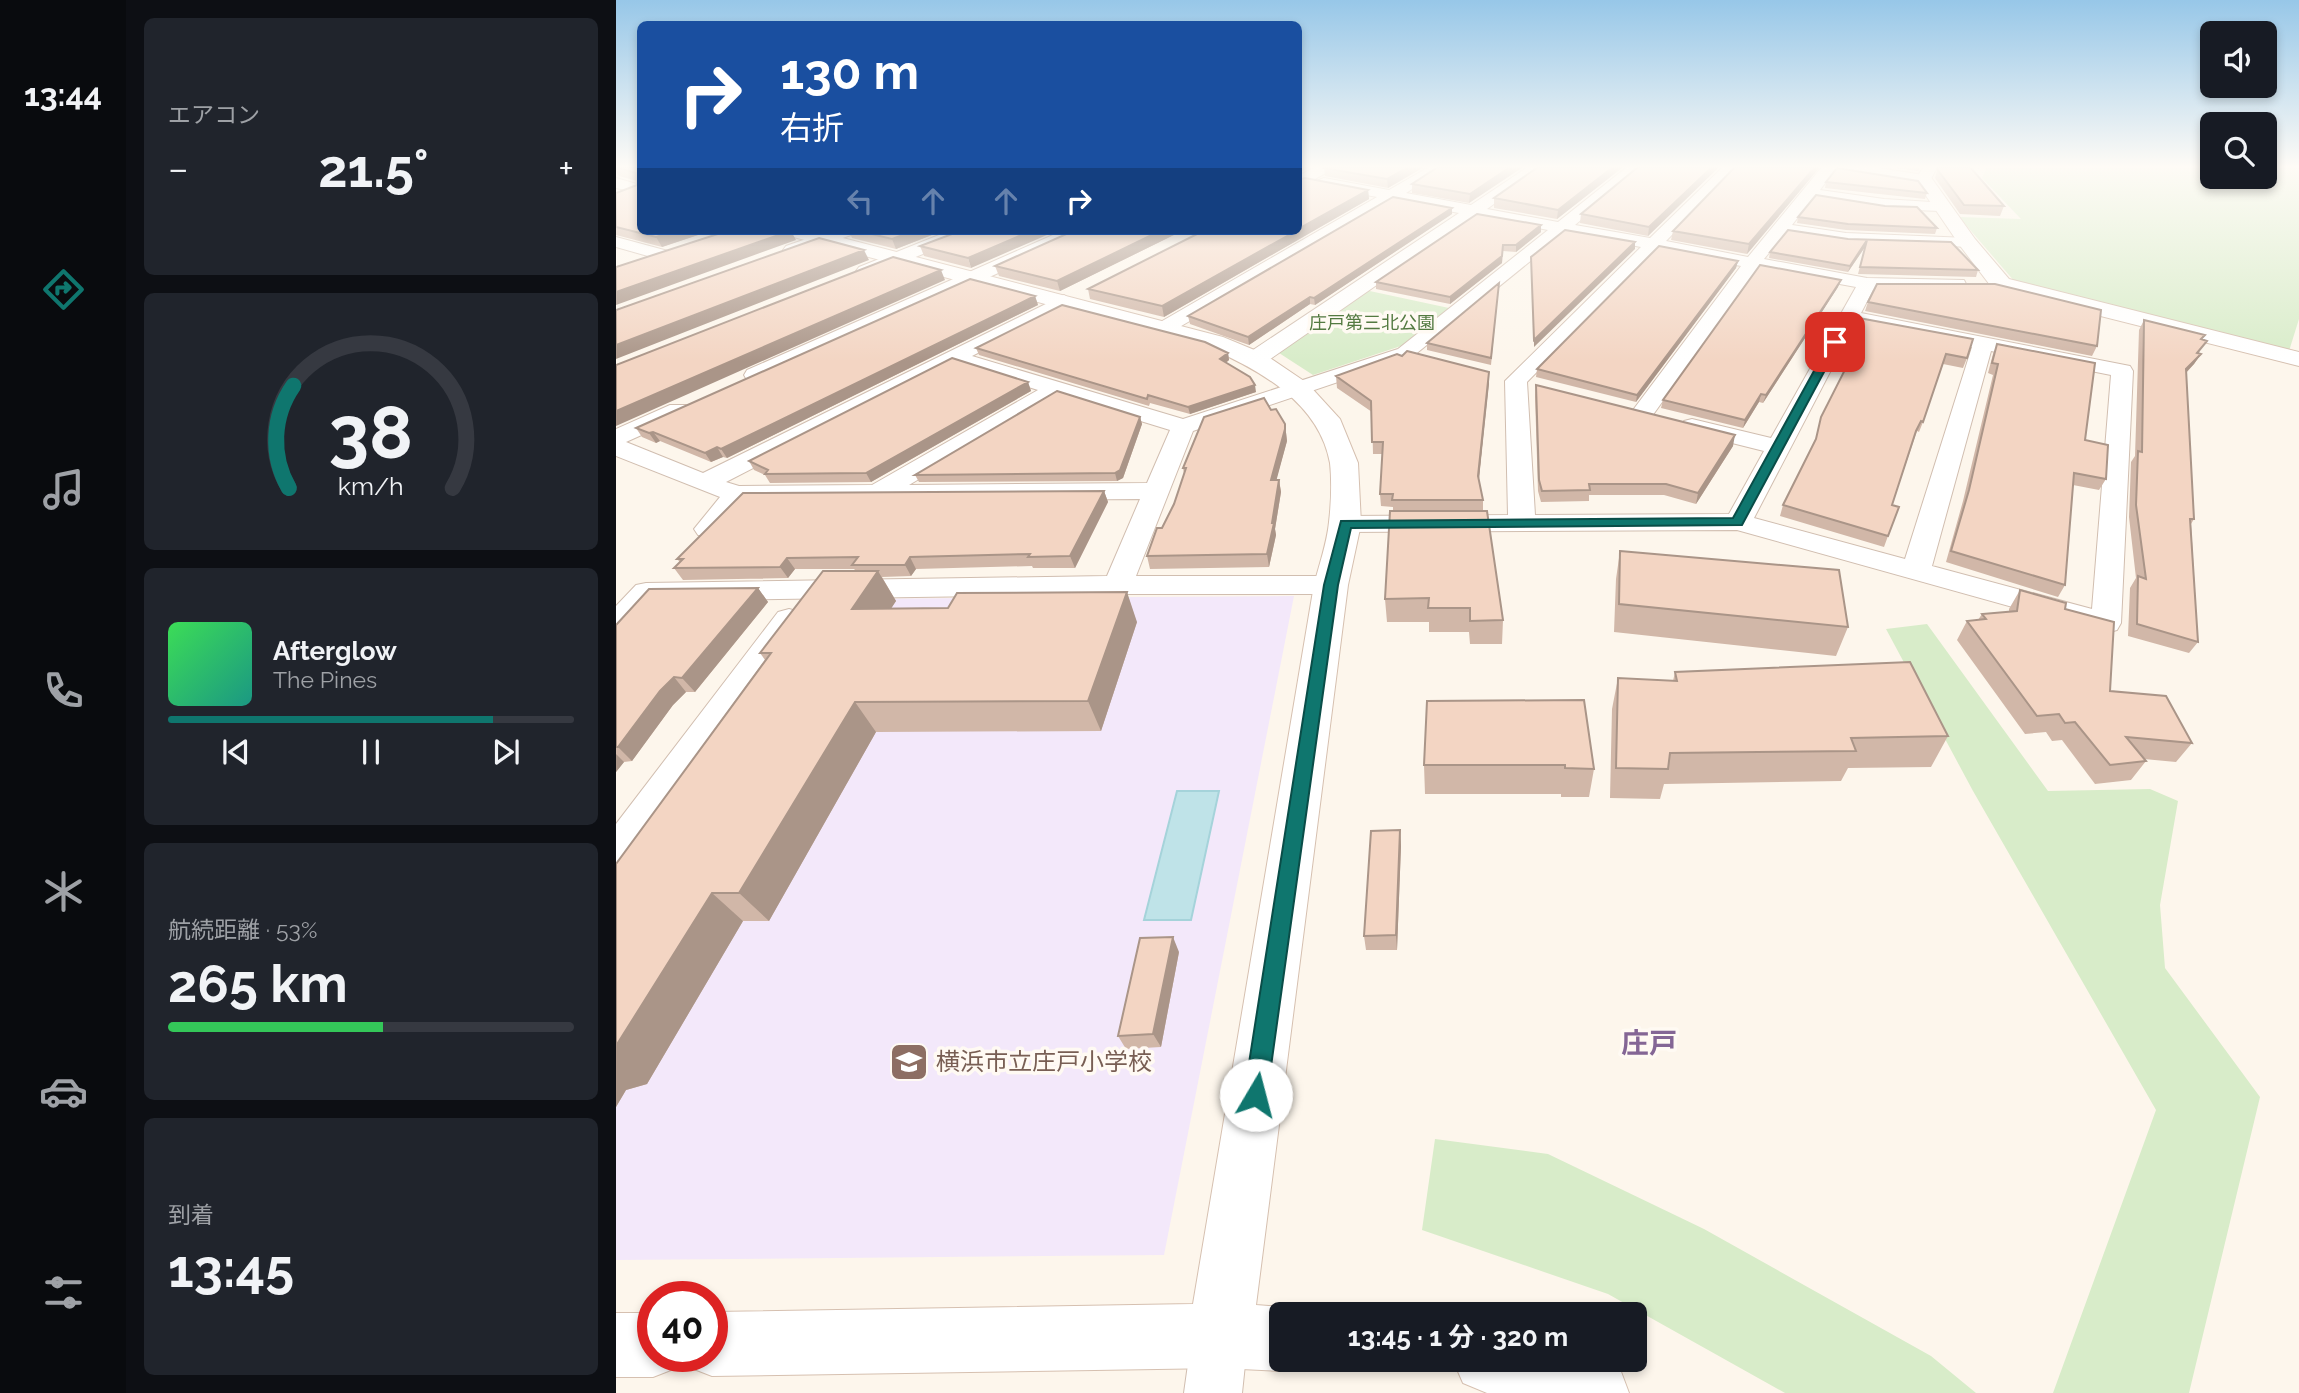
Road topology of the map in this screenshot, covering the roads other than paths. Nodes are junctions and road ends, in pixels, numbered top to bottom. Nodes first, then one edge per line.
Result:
1 (1329, 232) edge
2 (1442, 232) edge
3 (1555, 232) edge
4 (1589, 232) edge
5 (1667, 232) edge
6 (1779, 232) edge
7 (1808, 232) edge
8 (1960, 232) edge
9 (808, 235) edge
10 (834, 235) edge
11 (954, 235) edge
12 (1067, 235) edge
13 (824, 239) junction
14 (616, 242) edge
15 (1968, 243) junction
16 (1655, 244) junction
17 (772, 258) edge
18 (898, 258) junction
19 (1753, 262) junction
20 (628, 267) edge
21 (972, 277) junction
22 (846, 278) edge
23 (1867, 284) junction
24 (2001, 284) junction
25 (1076, 296) junction
26 (1850, 317) junction
27 (1164, 328) junction
28 (1983, 344) junction
29 (1405, 353) junction
30 (954, 357) junction
31 (1255, 359) junction
32 (1430, 359) edge
33 (2299, 359) edge
34 (1491, 375) edge
35 (1516, 381) junction
36 (730, 386) edge
37 (1057, 388) junction
38 (1541, 388) edge
39 (1298, 389) junction
40 (692, 403) edge
41 (1617, 407) edge
42 (1642, 414) junction
43 (1183, 427) junction
44 (616, 438) edge
45 (616, 447) edge
46 (1777, 447) junction
47 (704, 483) junction
48 (880, 491) junction
49 (1157, 491) junction
50 (737, 494) junction
51 (1738, 522) junction
52 (1345, 524) junction
53 (1521, 524) junction
54 (708, 529) edge
55 (1916, 571) junction
56 (1118, 585) junction
57 (1331, 585) junction
58 (811, 589) junction
59 (616, 624) edge
60 (616, 853) edge
61 (1269, 1344) edge
62 (616, 1345) edge
63 (637, 1345) edge
64 (728, 1345) edge
65 (1217, 1365) edge
66 (1547, 1372) edge
67 (1595, 1393) edge

1 - 27 street
2 - 31 street
3 - 29 street
4 - 16 street
5 - 16 street
6 - 19 street
7 - 15 street
8 - 15 street
9 - 13 street
10 - 13 street
11 - 18 street
12 - 21 street
13 - 17 street
13 - 18 street
14 - 20 street
15 - 24 street
16 - 19 street
16 - 35 street
18 - 21 street
18 - 22 street
19 - 23 street
19 - 42 street
21 - 25 street
21 - 36 street
23 - 24 street
23 - 26 street
24 - 33 street
25 - 27 street
25 - 30 street
26 - 28 street
26 - 46 street
27 - 31 street
28 - 55 street
28 - 55 street
29 - 32 street
29 - 39 street
30 - 37 street
30 - 47 street
31 - 39 street
34 - 35 street
35 - 38 street
35 - 53 street
37 - 43 street
37 - 48 street
39 - 43 street
39 - 52 street
40 - 44 street
41 - 42 street
42 - 46 street
43 - 49 street
45 - 47 street
46 - 51 street
47 - 50 street
48 - 49 street
48 - 50 street
49 - 56 street
50 - 54 street
51 - 53 street
51 - 55 street
52 - 53 street
52 - 57 street
56 - 57 street
56 - 58 street
57 - 65 street
58 - 59 street
58 - 60 street
61 - 65 street
62 - 63 street
64 - 65 street
66 - 67 street

